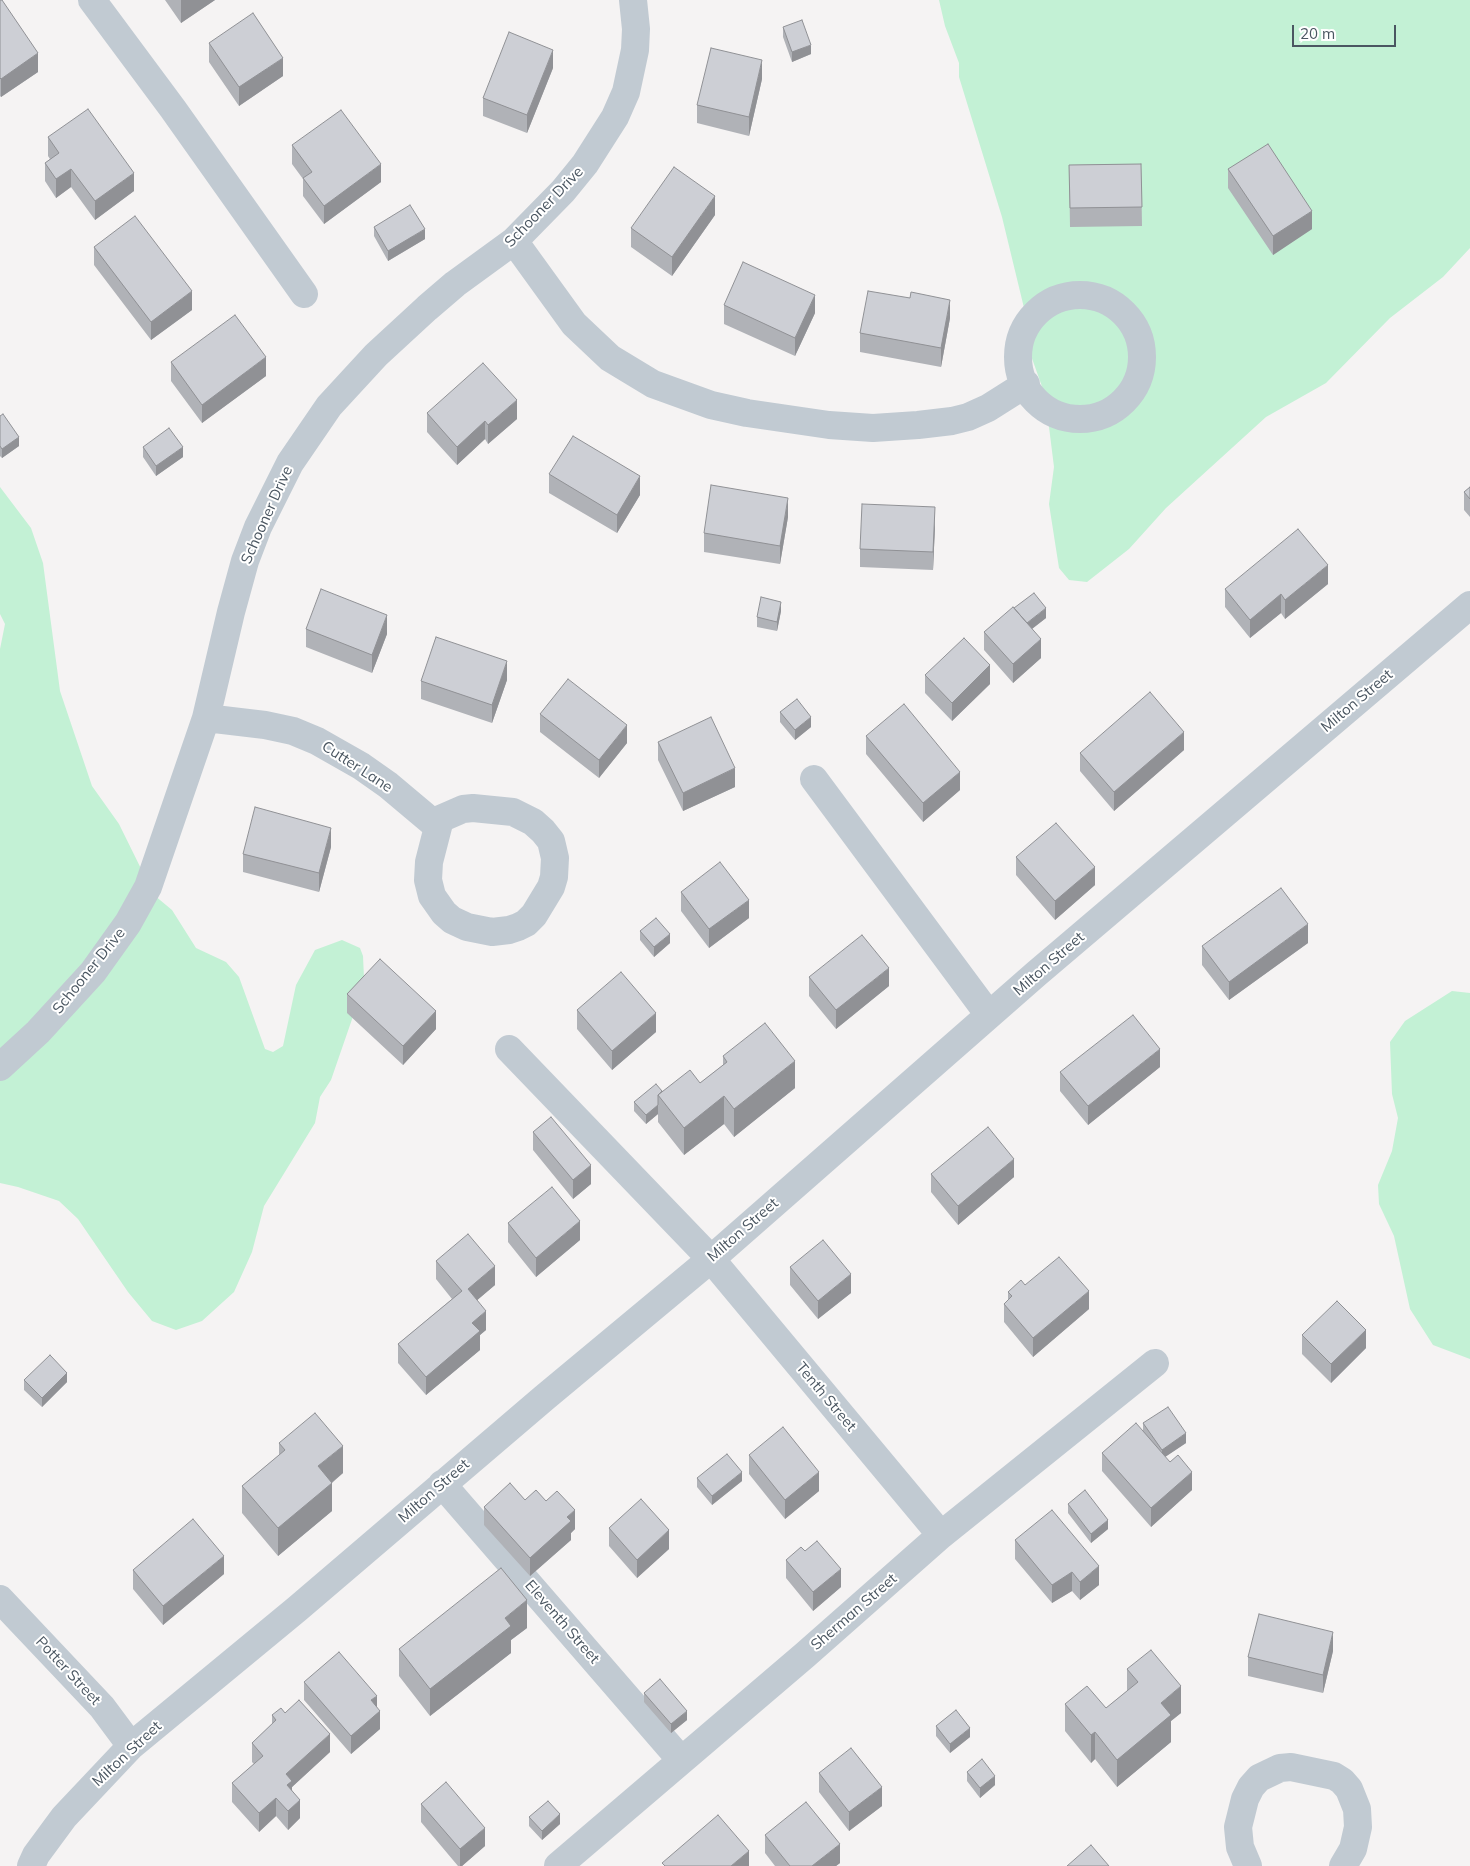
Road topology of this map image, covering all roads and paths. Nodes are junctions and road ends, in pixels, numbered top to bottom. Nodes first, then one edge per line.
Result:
1 (92, 0) edge
2 (633, 0) edge
3 (514, 241) junction
4 (304, 294) dead end
5 (1026, 384) junction
6 (1470, 606) edge
7 (206, 718) junction
8 (814, 779) dead end
9 (438, 827) junction
10 (989, 1015) junction
11 (508, 1049) dead end
12 (0, 1067) edge
13 (711, 1259) junction
14 (1155, 1363) dead end
15 (442, 1484) junction
16 (941, 1535) junction
17 (0, 1599) edge
18 (131, 1746) junction
19 (681, 1760) junction
20 (31, 1866) edge
21 (558, 1866) edge
22 (1248, 1866) edge
23 (1343, 1866) edge

1 - 4 street
2 - 3 street, Schooner Drive
3 - 5 street
3 - 7 street, Schooner Drive
5 - 5 street
6 - 10 street, Milton Street
7 - 9 street, Cutter Lane
7 - 12 street, Schooner Drive
8 - 10 street
9 - 9 street
10 - 13 street, Milton Street
11 - 13 street, Tenth Street
13 - 15 street, Milton Street
13 - 16 street, Tenth Street
14 - 16 street, Sherman Street
15 - 18 street, Milton Street
15 - 19 street, Eleventh Street
16 - 19 street, Sherman Street
17 - 18 street, Potter Street
18 - 20 street, Milton Street
19 - 21 street, Sherman Street
22 - 23 street

